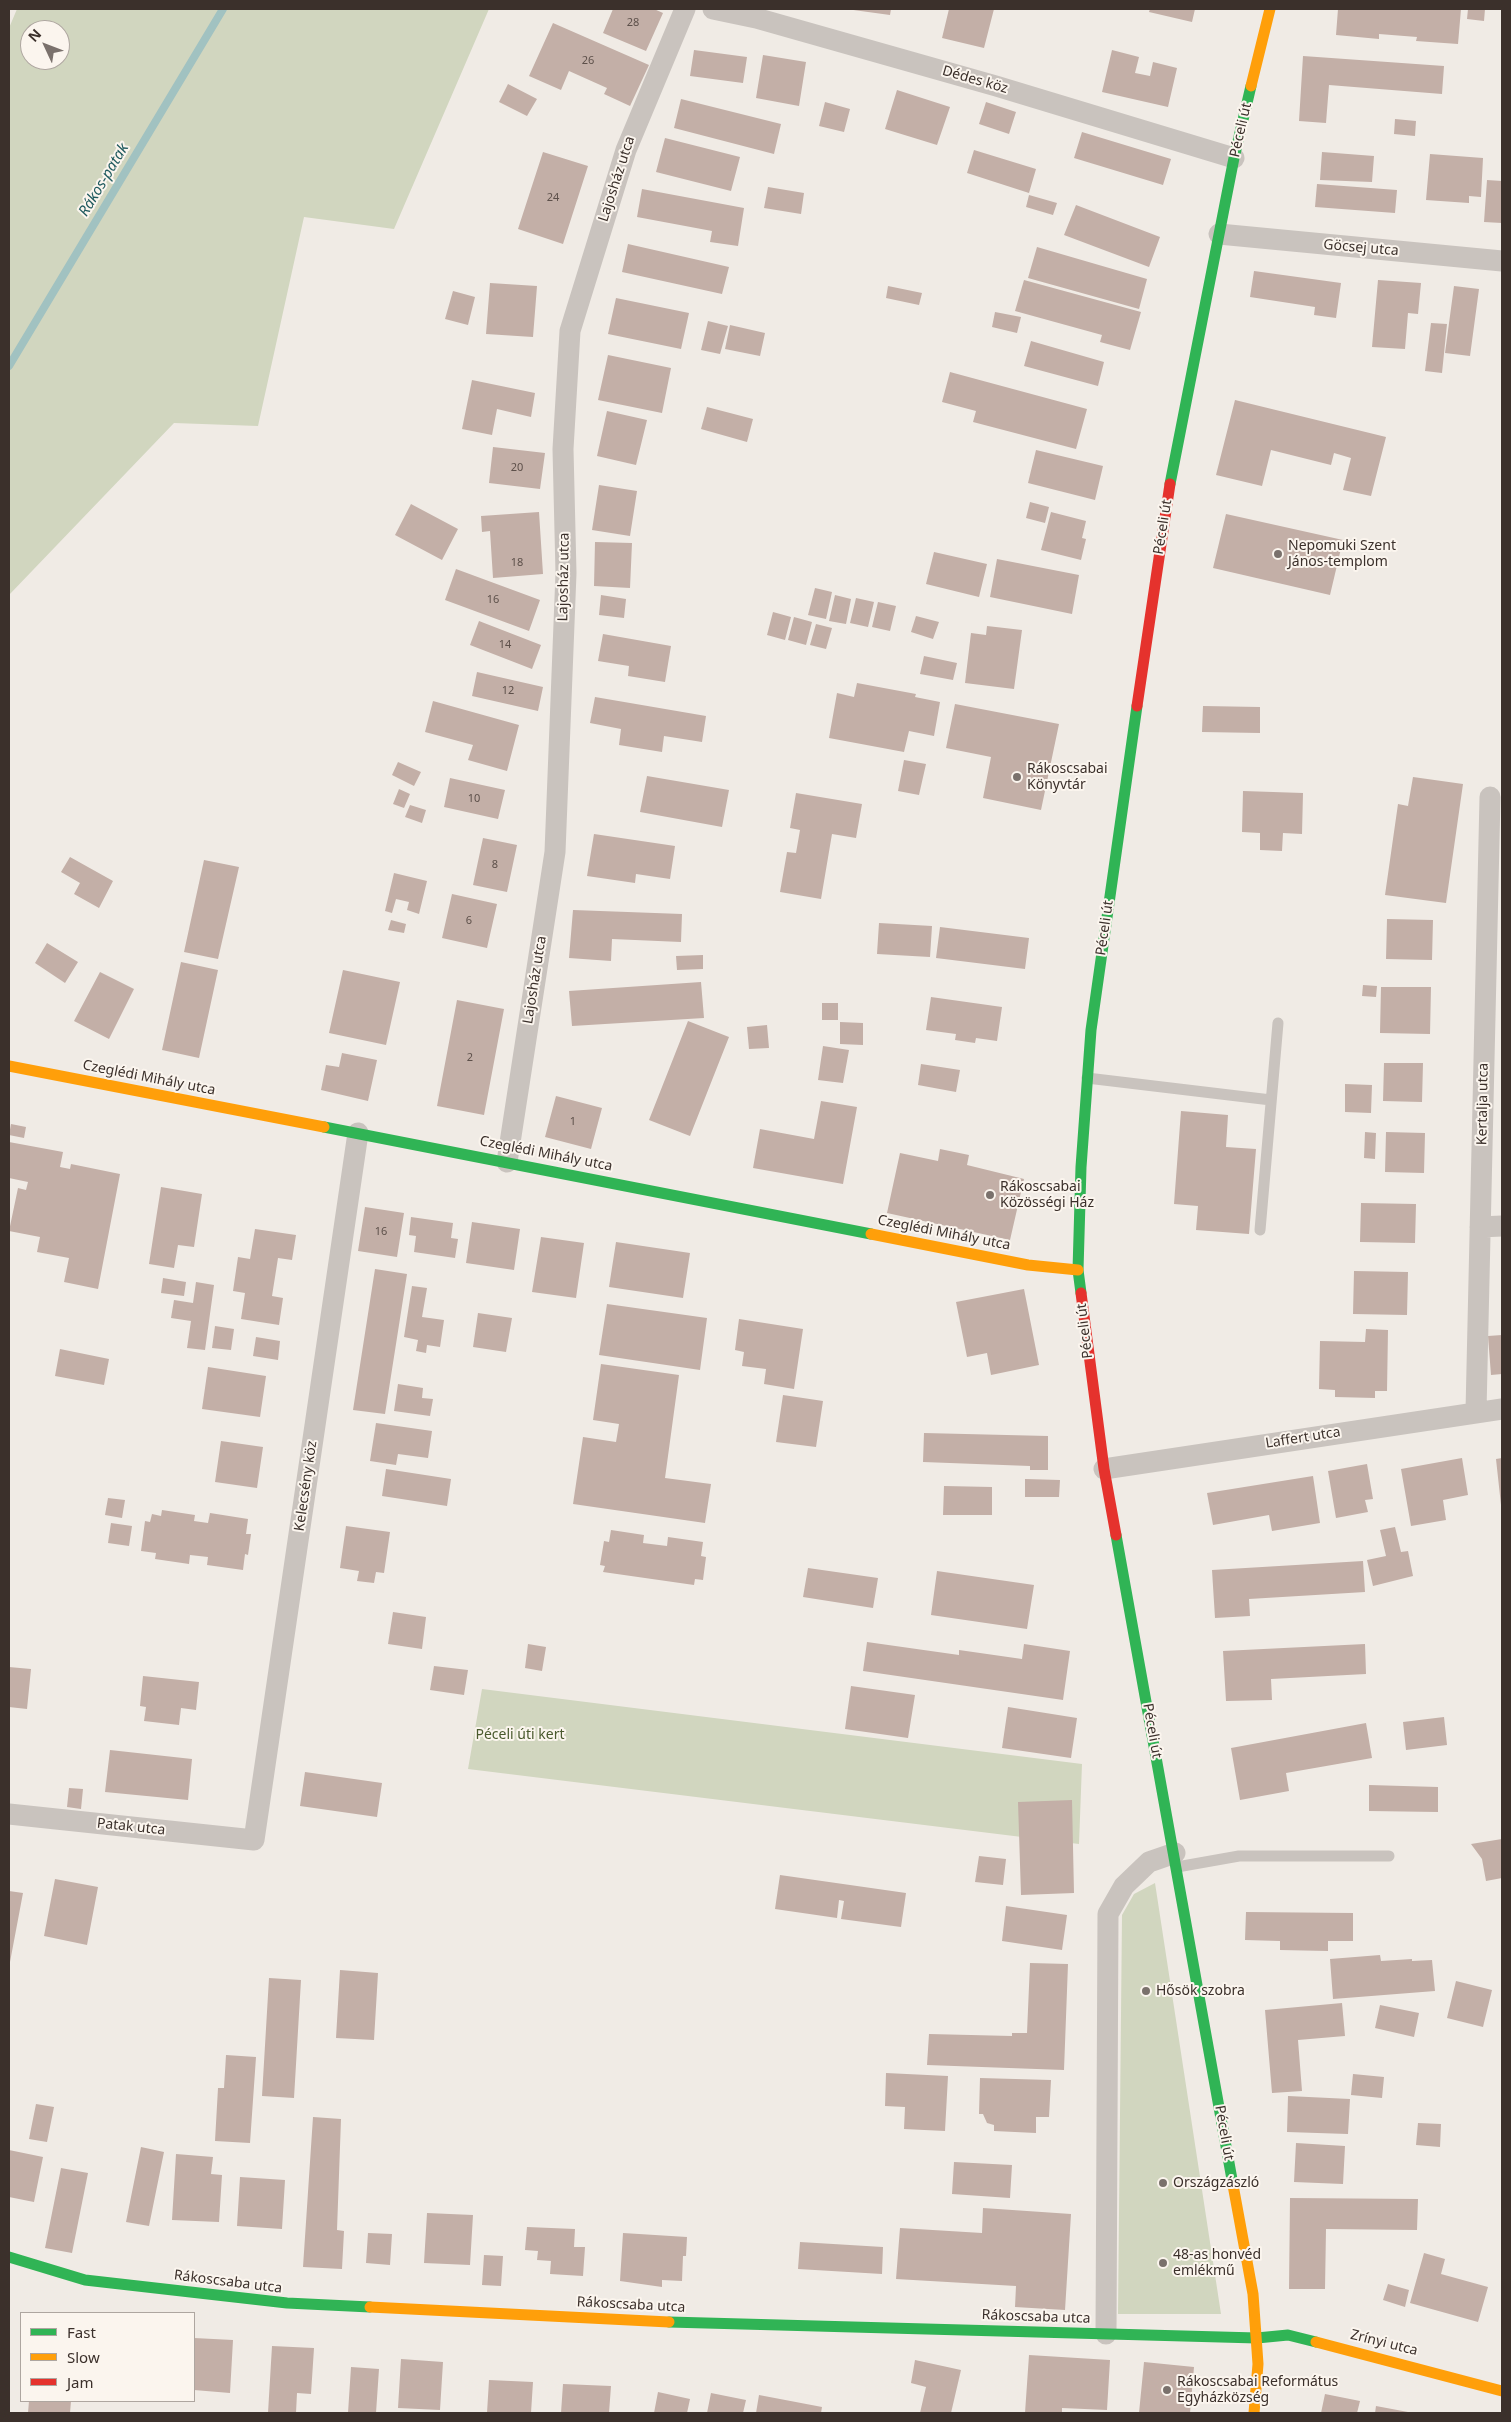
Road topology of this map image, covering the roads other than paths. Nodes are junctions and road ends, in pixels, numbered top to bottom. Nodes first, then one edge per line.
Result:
1 (685, 9) edge
2 (713, 9) edge
3 (1270, 9) edge
4 (1234, 158) junction
5 (1219, 234) junction
6 (1502, 261) edge
7 (1490, 797) dead end
8 (1495, 906) edge
9 (1278, 1023) dead end
10 (9, 1066) edge
11 (1087, 1078) junction
12 (1272, 1100) junction
13 (358, 1133) junction
14 (507, 1162) junction
15 (1502, 1226) edge
16 (1480, 1227) junction
17 (1260, 1230) dead end
18 (1078, 1270) junction
19 (1502, 1409) edge
20 (1476, 1411) junction
21 (1104, 1469) junction
22 (9, 1814) edge
23 (254, 1840) joint
24 (1389, 1856) dead end
25 (1176, 1860) junction
26 (9, 2257) edge
27 (1106, 2334) junction
28 (1258, 2338) junction
29 (1502, 2391) edge
30 (1254, 2413) edge

1 - 14 street, Lajosház utca
2 - 4 street, Dédes köz
3 - 4 main road, Péceli út
4 - 5 main road, Péceli út
5 - 6 street, Göcsej utca
5 - 11 main road, Péceli út
7 - 8 street, Kertalja utca
8 - 16 street, Kertalja utca
9 - 12 lane
10 - 13 main road, Czeglédi Mihály utca
11 - 12 lane
11 - 18 main road, Péceli út
12 - 17 lane
13 - 14 main road, Czeglédi Mihály utca
13 - 23 street, Kelecsény köz
14 - 18 main road, Czeglédi Mihály utca
15 - 16 street
16 - 20 street, Kertalja utca
18 - 21 main road, Péceli út
19 - 20 street, Laffert utca
20 - 21 street, Laffert utca
21 - 25 main road, Péceli út
22 - 23 street, Patak utca
24 - 25 lane
25 - 27 street
25 - 28 main road, Péceli út
26 - 27 main road, Rákoscsaba utca
27 - 28 main road, Rákoscsaba utca
28 - 29 main road, Zrínyi utca
28 - 30 main road, Péceli út

